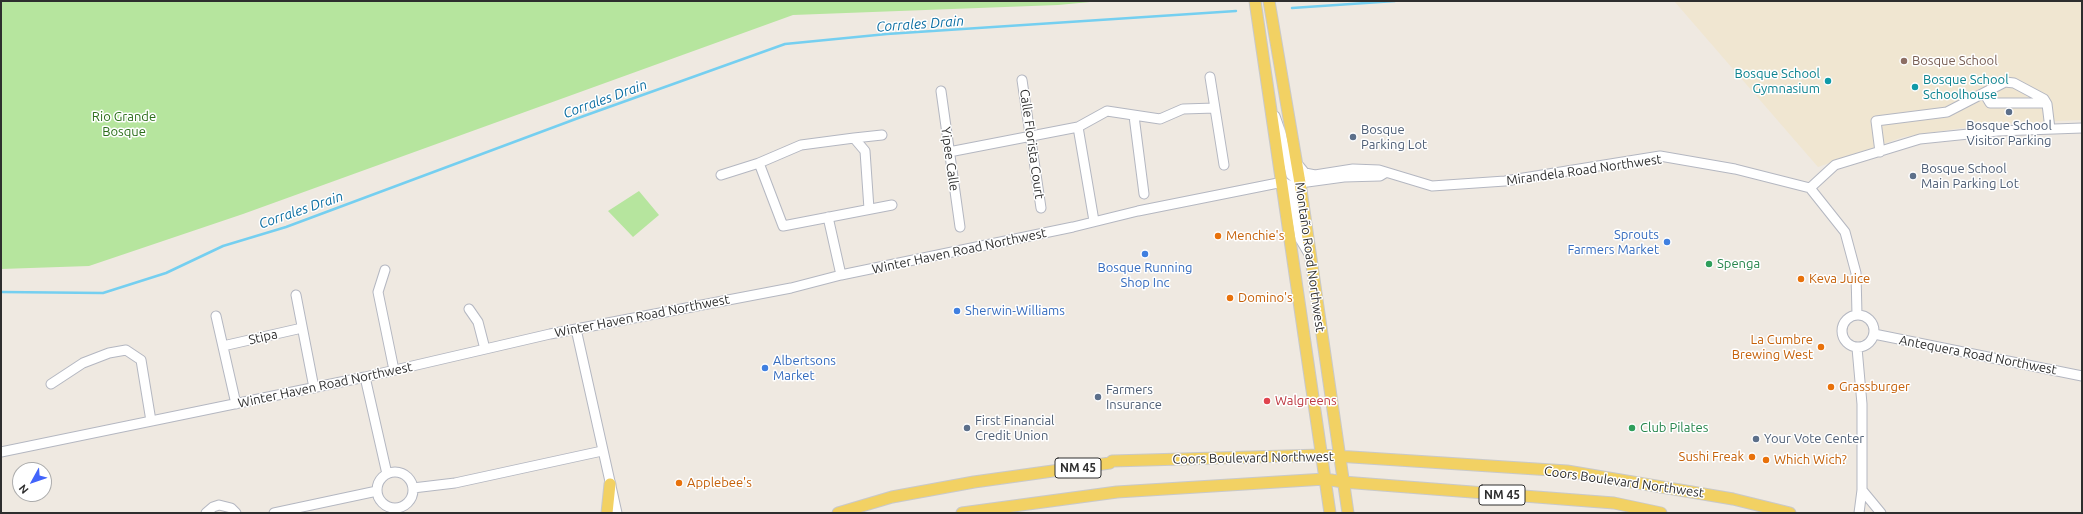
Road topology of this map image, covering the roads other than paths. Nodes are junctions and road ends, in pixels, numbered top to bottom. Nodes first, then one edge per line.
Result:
1 (1256, 1) edge
2 (1269, 1) edge
3 (1210, 77) dead end
4 (1022, 80) dead end
5 (941, 91) dead end
6 (1984, 93) junction
7 (2046, 102) junction
8 (1215, 108) junction
9 (1272, 108) junction
10 (1134, 116) junction
11 (1078, 127) junction
12 (2082, 128) edge
13 (2050, 129) junction
14 (882, 134) dead end
15 (1031, 137) junction
16 (854, 138) junction
17 (949, 152) junction
18 (1880, 152) junction
19 (1296, 162) junction
20 (759, 163) junction
21 (1224, 165) dead end
22 (1385, 173) junction
23 (721, 175) dead end
24 (1282, 182) junction
25 (1300, 183) junction
26 (1810, 188) junction
27 (1144, 194) dead end
28 (892, 205) dead end
29 (1041, 208) dead end
30 (869, 210) junction
31 (828, 217) junction
32 (1094, 221) junction
33 (960, 227) dead end
34 (1310, 256) junction
35 (385, 270) dead end
36 (841, 275) junction
37 (296, 295) dead end
38 (470, 309) dead end
39 (1857, 315) junction
40 (216, 316) dead end
41 (302, 328) junction
42 (576, 329) junction
43 (1874, 334) junction
44 (223, 346) junction
45 (1857, 348) junction
46 (485, 349) junction
47 (394, 370) junction
48 (2082, 376) edge
49 (365, 377) junction
50 (51, 384) dead end
51 (314, 388) junction
52 (236, 404) junction
53 (151, 421) junction
54 (602, 451) junction
55 (1, 452) edge
56 (1321, 455) junction
57 (1339, 457) junction
58 (387, 474) junction
59 (1325, 479) junction
60 (1343, 482) junction
61 (610, 484) junction
62 (414, 488) junction
63 (1862, 490) junction
64 (377, 491) junction
65 (398, 511) edge
66 (206, 513) edge
67 (236, 513) edge
68 (274, 513) edge
69 (607, 513) edge
70 (617, 513) edge
71 (838, 513) edge
72 (962, 513) edge
73 (1330, 513) edge
74 (1348, 513) edge
75 (1660, 513) edge
76 (1790, 513) edge
77 (1859, 513) edge
78 (1881, 513) edge

1 - 9 main road, Montaño Road Northwest
2 - 19 main road, Montaño Road Northwest
3 - 8 street
4 - 15 street, Calle Florista Court
5 - 17 street, Yipee Calle
6 - 7 street
6 - 7 street
6 - 18 street
7 - 13 street
8 - 10 street
8 - 21 street
9 - 24 main road, Montaño Road Northwest
9 - 25 street
10 - 11 street
10 - 27 street
11 - 15 street
11 - 32 street
12 - 13 street
13 - 18 street
14 - 16 street
15 - 17 street
15 - 29 street, Calle Florista Court
16 - 20 street
16 - 30 street
17 - 33 street, Yipee Calle
18 - 26 street
19 - 22 street, Mirandela Road Northwest
19 - 25 main road, Montaño Road Northwest
20 - 23 street
20 - 31 street
22 - 25 street
22 - 26 street, Mirandela Road Northwest
24 - 32 street, Winter Haven Road Northwest
24 - 34 street
24 - 56 main road, Montaño Road Northwest
25 - 34 main road, Montaño Road Northwest
26 - 39 street
28 - 30 street
30 - 31 street
31 - 36 street
32 - 36 street, Winter Haven Road Northwest
34 - 57 main road, Montaño Road Northwest
35 - 47 street
36 - 42 street, Winter Haven Road Northwest
37 - 41 street
38 - 46 street
39 - 43 street
39 - 45 street
40 - 44 street
41 - 44 street, Stipa
41 - 51 street
42 - 46 street, Winter Haven Road Northwest
42 - 54 street
43 - 45 street
43 - 48 street, Antequera Road Northwest
44 - 52 street
45 - 63 street
46 - 47 street, Winter Haven Road Northwest
47 - 49 street, Winter Haven Road Northwest
49 - 51 street, Winter Haven Road Northwest
49 - 58 street
50 - 53 street
51 - 52 street, Winter Haven Road Northwest
52 - 53 street, Winter Haven Road Northwest
53 - 55 street, Winter Haven Road Northwest
54 - 61 street
54 - 62 street
56 - 57 main road, Coors Boulevard Northwest / NM 45
56 - 59 main road, Montaño Road Northwest
56 - 71 main road, Coors Boulevard Northwest / NM 45
57 - 60 main road, Montaño Road Northwest
57 - 76 main road, Coors Boulevard Northwest / NM 45
58 - 62 street
58 - 64 street
59 - 60 main road, Coors Boulevard Northwest / NM 45
59 - 72 main road, Coors Boulevard Northwest / NM 45
59 - 73 main road, Montaño Road Northwest
60 - 74 main road, Montaño Road Northwest
60 - 75 main road, Coors Boulevard Northwest / NM 45
61 - 69 main road
61 - 70 street
62 - 65 street
63 - 77 street
63 - 78 street
64 - 65 street
64 - 68 street
66 - 67 street

